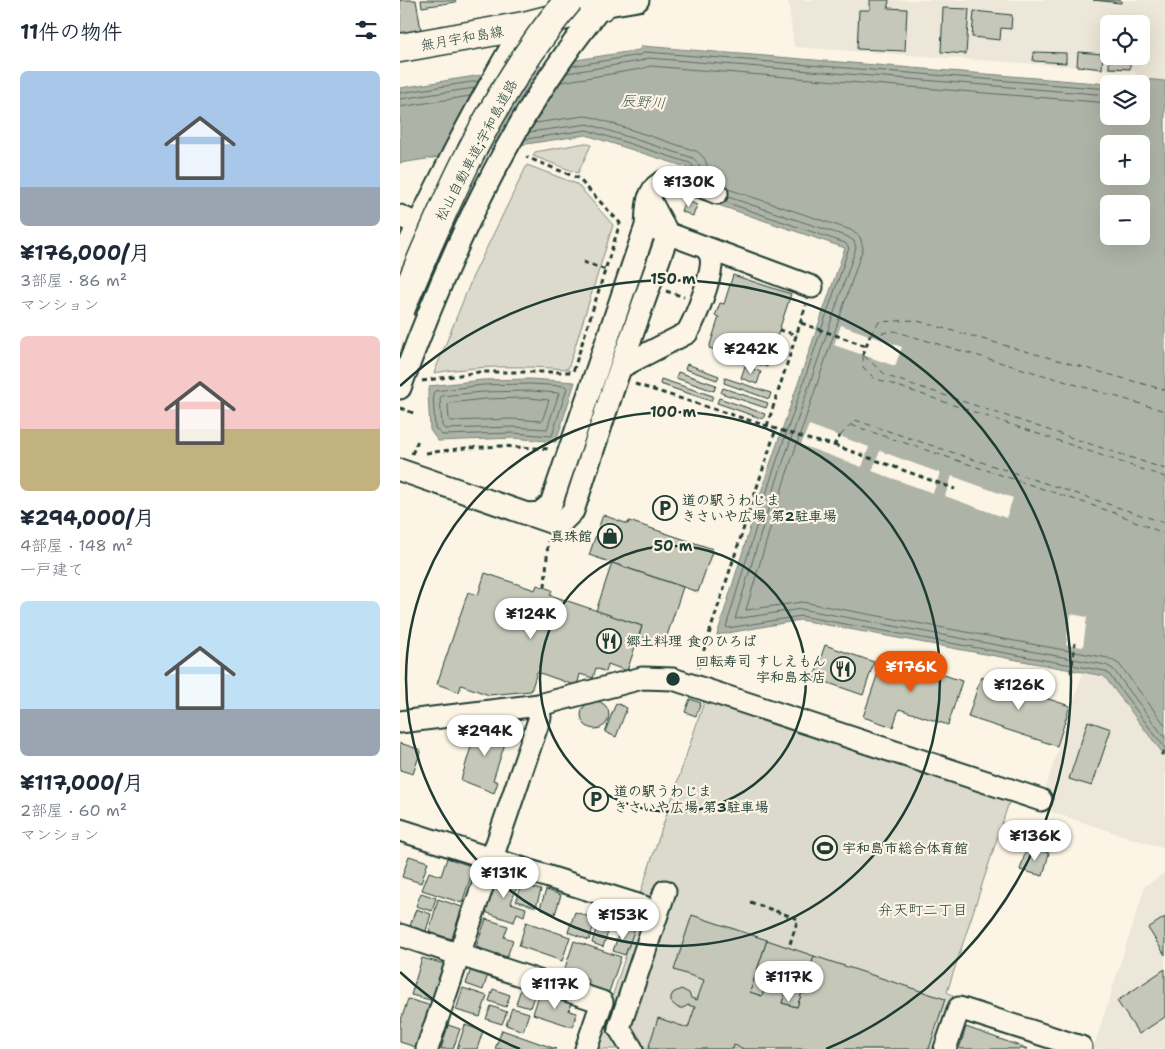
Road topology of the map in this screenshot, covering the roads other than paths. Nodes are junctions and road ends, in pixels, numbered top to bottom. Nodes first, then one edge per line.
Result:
1 (542, 0) edge
2 (569, 0) edge
3 (638, 0) edge
4 (605, 3) edge
5 (524, 26) junction
6 (400, 48) edge
7 (717, 192) dead end
8 (649, 198) junction
9 (409, 220) edge
10 (646, 226) junction
11 (668, 234) junction
12 (706, 248) junction
13 (400, 264) edge
14 (812, 287) road end
15 (400, 310) edge
16 (625, 375) junction
17 (400, 388) edge
18 (400, 470) edge
19 (528, 514) junction
20 (539, 705) junction
21 (400, 722) edge
22 (1041, 800) dead end
23 (400, 830) edge
24 (492, 858) junction
25 (665, 892) dead end
26 (644, 908) dead end
27 (400, 935) edge
28 (458, 954) junction
29 (427, 1049) edge
30 (586, 1049) edge
31 (632, 1049) edge
32 (945, 1049) edge
33 (1080, 1049) edge

1 - 5 main road
2 - 15 main road, 松山自動車道;宇和島道路, bridge
3 - 4 street
4 - 5 main road, 無月宇和島線
4 - 17 street
5 - 6 main road, 無月宇和島線
5 - 9 street
7 - 8 street
8 - 10 street
8 - 11 street
9 - 13 street
10 - 11 street
10 - 19 street
11 - 12 street
11 - 16 street
12 - 14 street
12 - 16 street
16 - 19 street
18 - 19 street
20 - 21 street
20 - 22 street
20 - 24 street
23 - 24 street
24 - 26 street
24 - 28 street
25 - 31 street
27 - 28 street
28 - 29 street
28 - 30 street
32 - 33 street

